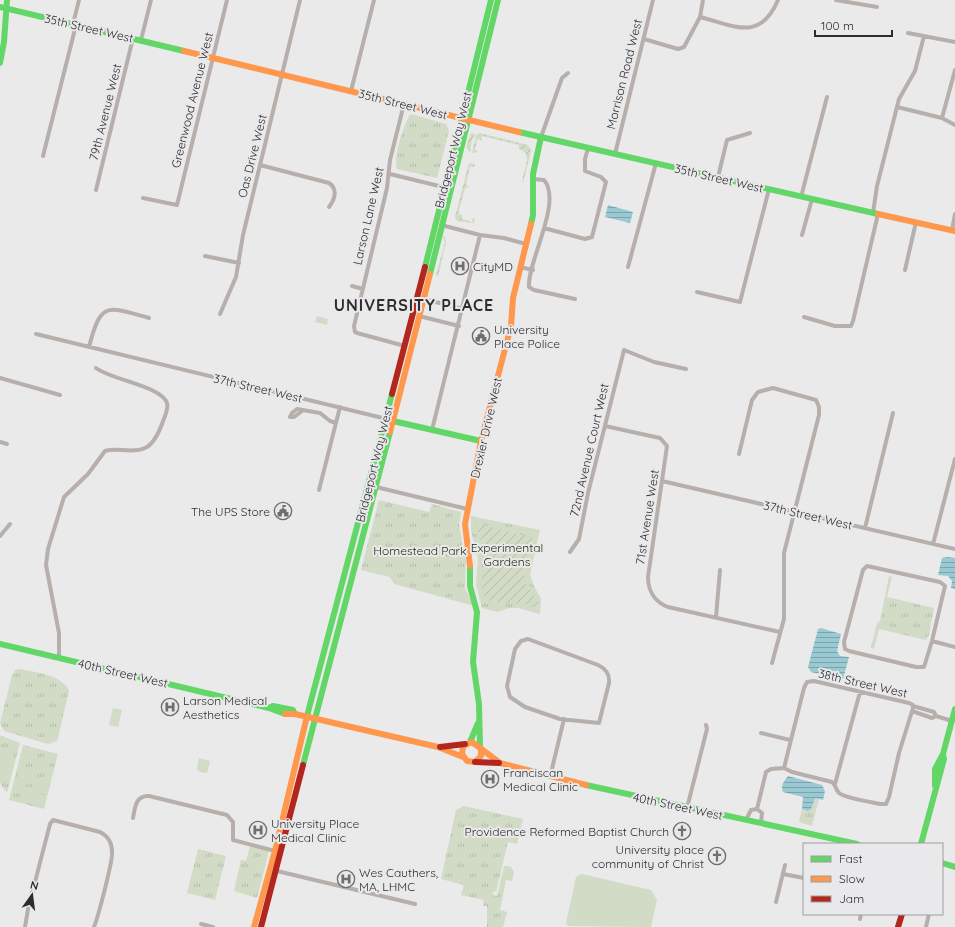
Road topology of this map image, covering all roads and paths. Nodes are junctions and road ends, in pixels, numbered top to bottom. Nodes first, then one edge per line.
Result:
1 (7, 0) edge
2 (79, 0) edge
3 (151, 0) edge
4 (227, 0) edge
5 (300, 0) edge
6 (374, 0) edge
7 (491, 0) edge
8 (498, 0) edge
9 (653, 0) edge
10 (703, 0) edge
11 (778, 0) edge
12 (836, 0) edge
13 (3, 7) edge
14 (878, 7) dead end
15 (700, 17) junction
16 (75, 24) junction
17 (908, 32) dead end
18 (924, 36) junction
19 (133, 38) junction
20 (644, 38) junction
21 (141, 40) junction
22 (955, 42) edge
23 (212, 57) junction
24 (0, 63) edge
25 (955, 70) edge
26 (568, 73) dead end
27 (282, 74) junction
28 (351, 91) junction
29 (827, 97) dead end
30 (404, 104) junction
31 (897, 107) junction
32 (942, 118) junction
33 (461, 119) junction
34 (469, 121) junction
35 (955, 125) edge
36 (750, 133) dead end
37 (541, 137) junction
38 (588, 148) junction
39 (615, 154) junction
40 (43, 156) dead end
41 (656, 164) junction
42 (260, 165) junction
43 (390, 174) junction
44 (718, 177) junction
45 (533, 179) junction
46 (443, 187) junction
47 (769, 189) junction
48 (96, 190) dead end
49 (801, 197) junction
50 (143, 198) dead end
51 (812, 199) junction
52 (329, 207) dead end
53 (876, 213) junction
54 (955, 214) edge
55 (916, 222) junction
56 (435, 223) junction
57 (442, 225) junction
58 (544, 228) junction
59 (953, 231) edge
60 (480, 235) junction
61 (802, 235) dead end
62 (526, 244) junction
63 (204, 256) dead end
64 (239, 263) junction
65 (628, 267) dead end
66 (520, 268) junction
67 (533, 270) junction
68 (905, 270) dead end
69 (352, 286) dead end
70 (363, 289) junction
71 (697, 292) dead end
72 (424, 298) junction
73 (575, 298) dead end
74 (463, 309) junction
75 (220, 314) dead end
76 (419, 316) junction
77 (804, 317) dead end
78 (149, 318) dead end
79 (458, 326) junction
80 (36, 334) dead end
81 (405, 346) junction
82 (89, 347) junction
83 (96, 368) dead end
84 (686, 369) dead end
85 (0, 378) edge
86 (60, 395) dead end
87 (340, 407) junction
88 (302, 411) dead end
89 (893, 413) dead end
90 (385, 419) junction
91 (393, 420) junction
92 (336, 422) junction
93 (605, 426) junction
94 (432, 430) junction
95 (481, 441) junction
96 (0, 442) edge
97 (7, 444) dead end
98 (739, 454) dead end
99 (955, 459) edge
100 (662, 481) junction
101 (375, 487) junction
102 (320, 490) dead end
103 (467, 508) junction
104 (794, 513) junction
105 (10, 524) dead end
106 (865, 528) junction
107 (0, 536) edge
108 (933, 544) junction
109 (955, 549) edge
110 (570, 552) dead end
111 (720, 570) dead end
112 (716, 617) junction
113 (780, 632) junction
114 (932, 641) junction
115 (0, 644) edge
116 (955, 647) edge
117 (59, 658) junction
118 (772, 663) dead end
119 (860, 692) junction
120 (913, 706) junction
121 (955, 709) edge
122 (912, 711) junction
123 (936, 716) junction
124 (307, 717) junction
125 (315, 718) junction
126 (564, 719) junction
127 (478, 721) junction
128 (952, 721) junction
129 (706, 725) dead end
130 (761, 733) dead end
131 (790, 740) junction
132 (467, 743) junction
133 (438, 747) junction
134 (480, 748) junction
135 (462, 757) junction
136 (475, 762) junction
137 (500, 763) junction
138 (785, 769) junction
139 (550, 777) junction
140 (834, 784) junction
141 (687, 808) junction
142 (757, 809) junction
143 (133, 818) dead end
144 (746, 820) junction
145 (761, 823) junction
146 (845, 843) edge
147 (921, 843) edge
148 (275, 851) junction
149 (943, 863) edge
150 (785, 865) dead end
151 (955, 867) edge
152 (277, 871) junction
153 (783, 874) junction
154 (803, 878) edge
155 (776, 902) dead end
156 (415, 904) dead end
157 (902, 915) edge
158 (929, 915) edge
159 (201, 924) dead end
160 (25, 927) edge
161 (94, 927) edge
162 (213, 927) edge
163 (254, 927) edge
164 (261, 927) edge
165 (898, 927) edge
166 (926, 927) edge

1 - 13 main road
2 - 16 street
3 - 21 street
4 - 23 street, Greenwood Avenue West
5 - 27 street, Oas Drive West
6 - 28 street
7 - 33 main road, Bridgeport Way West
8 - 34 main road, Bridgeport Way West
9 - 20 street, Morrison Road West
10 - 15 street
11 - 15 street
12 - 14 street
13 - 16 main road, 35th Street West
13 - 24 main road
15 - 20 street
16 - 19 main road, 35th Street West
16 - 40 street
17 - 18 street
18 - 22 street
18 - 31 street
19 - 21 main road, 35th Street West
19 - 48 street, 79th Avenue West
20 - 39 street, Morrison Road West
21 - 23 main road, 35th Street West
23 - 27 main road, 35th Street West
23 - 50 street, Greenwood Avenue West
25 - 32 street
26 - 37 street
27 - 28 main road, 35th Street West
27 - 42 street, Oas Drive West
28 - 30 main road, 35th Street West
29 - 49 street
30 - 33 main road, 35th Street West
30 - 43 street, Larson Lane West
31 - 32 street
31 - 53 street
32 - 35 street
33 - 34 main road, 35th Street West
33 - 46 main road, Bridgeport Way West
34 - 37 main road, 35th Street West
34 - 57 main road, Bridgeport Way West
36 - 44 street
37 - 38 main road, 35th Street West
37 - 45 main road, Drexler Drive West
38 - 39 main road, 35th Street West
38 - 58 street
39 - 41 main road, 35th Street West
41 - 44 main road, 35th Street West
41 - 65 street
42 - 52 street
42 - 64 street, Oas Drive West
43 - 46 street
43 - 70 street, Larson Lane West
44 - 47 main road, 35th Street West
45 - 58 street
45 - 62 main road, Drexler Drive West
46 - 56 main road, Bridgeport Way West
47 - 49 main road, 35th Street West
47 - 71 street
49 - 51 main road, 35th Street West
51 - 53 main road, 35th Street West
51 - 61 street
53 - 55 main road, 35th Street West
53 - 77 street
54 - 59 street
55 - 59 main road, 35th Street West
55 - 68 street
56 - 57 street
56 - 81 main road, Bridgeport Way West
57 - 60 street
57 - 72 main road, Bridgeport Way West
58 - 67 street
60 - 62 street
60 - 74 street
62 - 66 main road, Drexler Drive West
63 - 64 street
64 - 75 street, Oas Drive West
66 - 67 street
66 - 95 main road, Drexler Drive West
67 - 73 street
69 - 70 street
70 - 81 street, Larson Lane West
72 - 74 street
72 - 76 main road, Bridgeport Way West
74 - 79 street
76 - 79 street
76 - 91 main road, Bridgeport Way West
78 - 82 street
79 - 94 street
80 - 82 street, 37th Street West
81 - 90 main road, Bridgeport Way West
82 - 87 street, 37th Street West
83 - 117 street
84 - 93 street, 72nd Avenue Court West
85 - 86 street
87 - 90 street, 37th Street West
87 - 92 street
88 - 92 street
89 - 106 street
90 - 91 street, 37th Street West
90 - 124 main road, Bridgeport Way West
91 - 94 main road, 37th Street West
91 - 101 main road, Bridgeport Way West
92 - 102 street
93 - 100 street, 71st Avenue West
93 - 110 street, 72nd Avenue Court West
94 - 95 main road, 37th Street West
95 - 103 main road, Drexler Drive West
96 - 97 street
98 - 104 street
99 - 108 street
100 - 104 street, 37th Street West
100 - 112 street, 71st Avenue West
101 - 103 street
101 - 125 main road, Bridgeport Way West
103 - 127 main road, Drexler Drive West
104 - 106 street, 37th Street West
104 - 113 street
105 - 107 street
106 - 108 street, 37th Street West
108 - 109 street, 37th Street West
111 - 112 street
112 - 113 street
113 - 118 street
114 - 114 street
114 - 116 street
115 - 117 main road, 40th Street West
117 - 124 main road, 40th Street West
119 - 120 street, 38th Street West
119 - 131 street, 38th Street West
119 - 140 street
120 - 122 street, 38th Street West
120 - 123 street, 38th Street West
121 - 128 main road
122 - 123 street, 38th Street West
122 - 140 street
123 - 128 street, 38th Street West
124 - 125 main road, 40th Street West
124 - 148 main road, Bridgeport Way West
125 - 133 main road, 40th Street West
125 - 152 main road, Bridgeport Way West
126 - 126 street
126 - 139 street
127 - 132 main road, Drexler Drive West
127 - 134 main road, Drexler Drive West
128 - 147 main road
129 - 141 street
130 - 131 street
131 - 138 street
132 - 133 main road, 40th Street West
132 - 134 main road
132 - 135 main road
133 - 135 main road, 40th Street West
134 - 136 main road
134 - 137 main road, 40th Street West
135 - 136 main road
136 - 137 main road, 40th Street West
137 - 139 main road, 40th Street West
138 - 140 street
138 - 142 street
139 - 141 main road, 40th Street West
141 - 144 main road, 40th Street West
142 - 144 street
142 - 145 street
143 - 148 street
144 - 145 main road, 40th Street West
145 - 146 main road, 40th Street West
148 - 163 main road, Bridgeport Way West
149 - 151 main road
150 - 153 street
152 - 156 street
152 - 164 main road, Bridgeport Way West
153 - 154 street
153 - 155 street
157 - 165 main road
158 - 166 street
159 - 162 street
160 - 161 street

